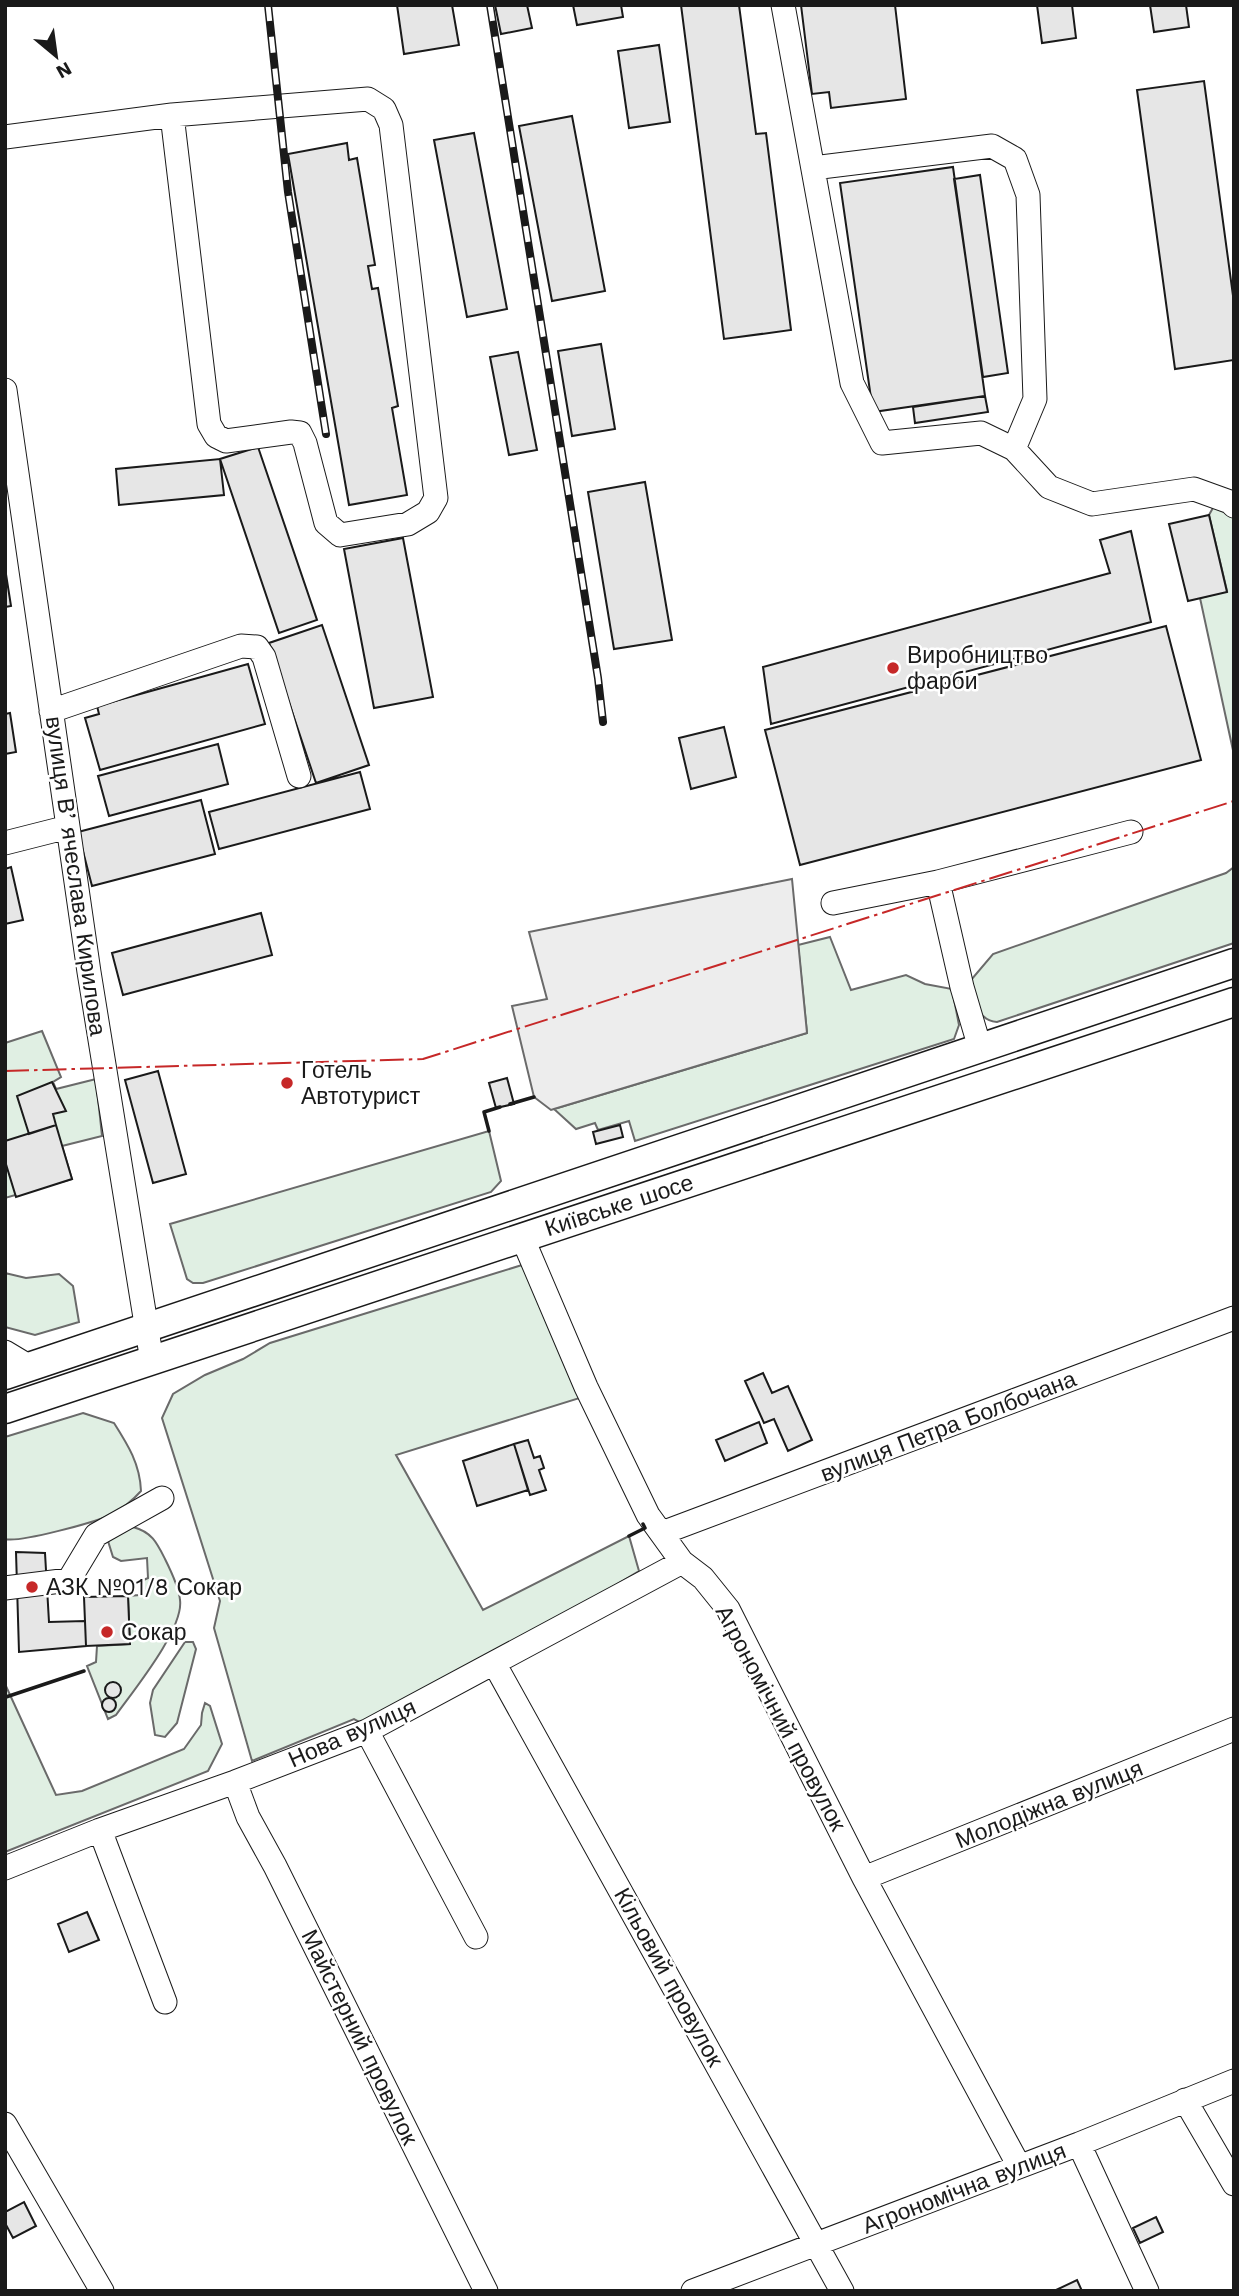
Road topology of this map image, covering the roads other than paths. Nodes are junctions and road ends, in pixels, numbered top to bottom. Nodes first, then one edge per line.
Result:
1 (783, 5) edge
2 (172, 115) junction
3 (5, 137) edge
4 (813, 168) junction
5 (5, 390) edge
6 (1014, 449) junction
7 (1234, 506) edge
8 (51, 711) junction
9 (299, 776) dead end
10 (68, 827) junction
11 (1131, 832) dead end
12 (5, 843) edge
13 (938, 882) junction
14 (833, 903) dead end
15 (1234, 963) edge
16 (1234, 1002) edge
17 (980, 1048) junction
18 (522, 1237) junction
19 (1234, 1318) edge
20 (146, 1329) junction
21 (5, 1352) edge
22 (152, 1360) junction
23 (18, 1371) edge
24 (5, 1409) edge
25 (162, 1498) dead end
26 (662, 1534) junction
27 (682, 1562) junction
28 (5, 1588) edge
29 (494, 1663) junction
30 (1234, 1729) edge
31 (367, 1731) junction
32 (235, 1782) junction
33 (100, 1830) junction
34 (5, 1868) edge
35 (864, 1878) junction
36 (476, 1937) dead end
37 (165, 2002) dead end
38 (1234, 2081) edge
39 (1185, 2101) junction
40 (5, 2124) edge
41 (1079, 2144) junction
42 (1019, 2166) junction
43 (1234, 2184) edge
44 (818, 2244) junction
45 (102, 2291) edge
46 (486, 2291) edge
47 (692, 2291) edge
48 (842, 2291) edge
49 (1147, 2291) edge

1 - 4 street
2 - 2 street
2 - 3 street
4 - 6 street
4 - 6 street
5 - 8 street, вулиця Вʼячеслава Кирилова
6 - 7 street
8 - 9 street
8 - 10 street, вулиця Вʼячеслава Кирилова
10 - 12 street
10 - 20 street, вулиця Вʼячеслава Кирилова
11 - 13 street
13 - 14 street
13 - 17 street
15 - 17 main road
16 - 18 main road, Київське шосе
17 - 20 main road
18 - 22 main road, Київське шосе
18 - 26 street, Агрономічний провулок
19 - 26 street, вулиця Петра Болбочана
20 - 22 street, вулиця Вʼячеслава Кирилова
20 - 23 main road
21 - 23 street
22 - 24 main road, Київське шосе
25 - 28 street
26 - 27 street, Агрономічний провулок
27 - 29 street, Нова вулиця
27 - 35 street, Агрономічний провулок
29 - 31 street, Нова вулиця
29 - 44 street, Кільовий провулок
30 - 35 street, Молодіжна вулиця
31 - 32 street, Нова вулиця
31 - 36 street
32 - 33 street, Нова вулиця
32 - 46 street, Майстерний провулок
33 - 34 street, Нова вулиця
33 - 37 street
35 - 42 street, Агрономічний провулок
38 - 39 street, Агрономічна вулиця
39 - 41 street, Агрономічна вулиця
39 - 43 street
40 - 45 street
41 - 42 street, Агрономічна вулиця
41 - 49 street
42 - 44 street, Агрономічна вулиця
44 - 47 street, Агрономічна вулиця
44 - 48 street, Кільовий провулок

